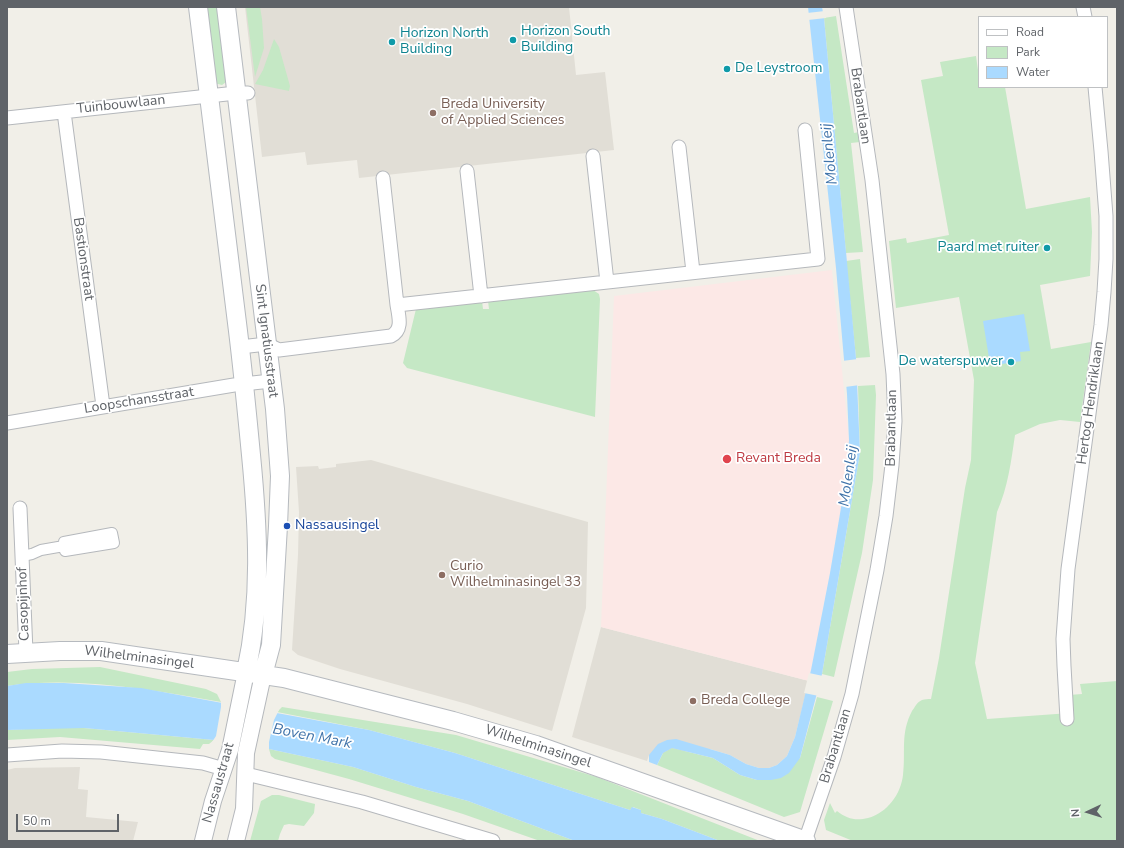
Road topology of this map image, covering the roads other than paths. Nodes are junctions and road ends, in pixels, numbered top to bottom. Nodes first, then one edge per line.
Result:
1 (198, 7) edge
2 (226, 7) edge
3 (846, 7) edge
4 (1095, 88) edge
5 (242, 93) junction
6 (209, 96) junction
7 (64, 112) junction
8 (7, 118) edge
9 (805, 130) dead end
10 (679, 147) dead end
11 (593, 156) dead end
12 (467, 171) dead end
13 (383, 178) dead end
14 (693, 272) junction
15 (607, 282) junction
16 (481, 296) junction
17 (397, 305) junction
18 (267, 344) junction
19 (240, 347) junction
20 (271, 382) junction
21 (244, 384) junction
22 (102, 406) junction
23 (7, 423) edge
24 (20, 508) dead end
25 (64, 546) dead end
26 (22, 556) junction
27 (26, 652) junction
28 (7, 654) edge
29 (255, 674) junction
30 (1068, 719) dead end
31 (7, 755) edge
32 (224, 769) junction
33 (246, 774) junction
34 (203, 841) edge
35 (236, 841) edge
36 (493, 841) edge
37 (805, 841) edge

1 - 6 main road, Sint Ignatiusstraat
2 - 5 main road, Sint Ignatiusstraat
3 - 37 street, Brabantlaan
4 - 30 street, Hertog Hendriklaan
5 - 6 street, Tuinbouwlaan
5 - 18 main road, Sint Ignatiusstraat
6 - 7 street, Tuinbouwlaan
6 - 19 main road, Sint Ignatiusstraat
7 - 8 street, Tuinbouwlaan
7 - 22 street, Bastionstraat
9 - 14 street
10 - 14 street
11 - 15 street
12 - 16 street
13 - 17 street
14 - 15 street
15 - 16 street
16 - 17 street
17 - 18 street
18 - 19 street
18 - 20 main road, Sint Ignatiusstraat
19 - 21 main road, Sint Ignatiusstraat
20 - 21 street, Loopschansstraat
20 - 29 main road, Sint Ignatiusstraat
21 - 22 street, Loopschansstraat
21 - 29 main road, Sint Ignatiusstraat
22 - 23 street, Loopschansstraat
24 - 26 street, Casopijnhof
25 - 26 street, Casopijnhof
26 - 27 street, Casopijnhof
27 - 28 main road, Wilhelminasingel
27 - 29 main road, Wilhelminasingel
29 - 32 street, Nassaustraat
29 - 33 street, Nassaustraat
29 - 37 main road, Wilhelminasingel
31 - 32 street
32 - 34 street, Nassaustraat
33 - 35 street, Nassaustraat
33 - 36 street

